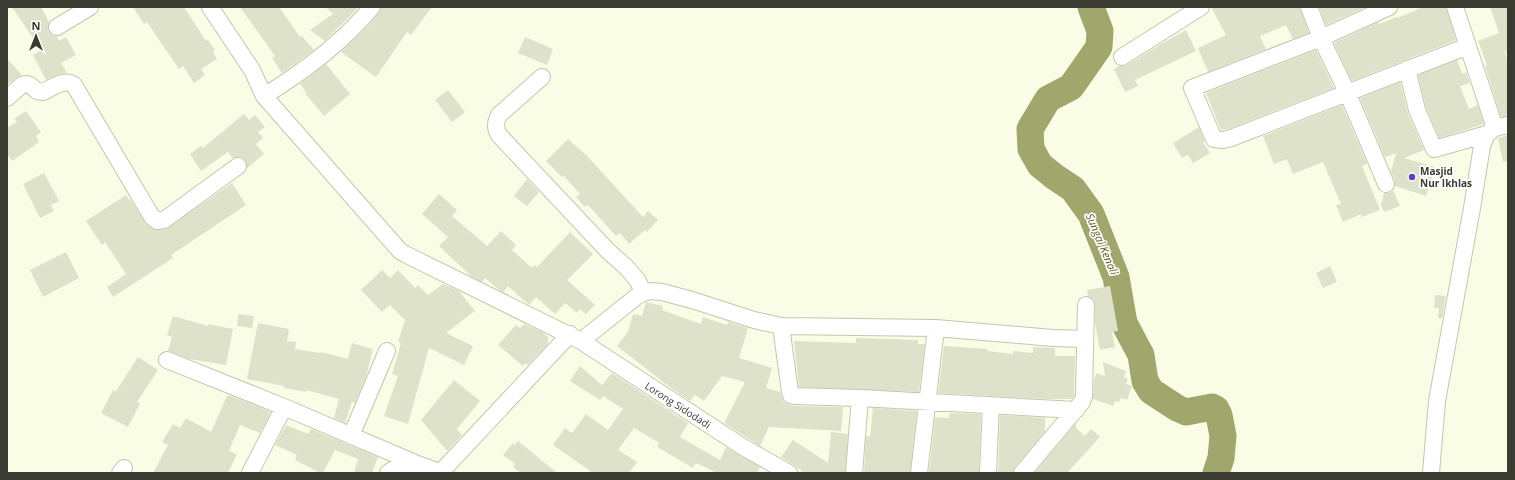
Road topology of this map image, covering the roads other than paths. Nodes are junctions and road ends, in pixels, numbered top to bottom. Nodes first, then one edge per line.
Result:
1 (90, 7) edge
2 (210, 7) edge
3 (372, 7) edge
4 (1201, 7) edge
5 (1309, 7) edge
6 (1389, 7) edge
7 (1455, 7) edge
8 (57, 27) dead end
9 (1321, 38) junction
10 (1468, 46) junction
11 (1122, 57) dead end
12 (1407, 69) junction
13 (542, 76) dead end
14 (1347, 92) junction
15 (264, 96) junction
16 (7, 98) edge
17 (1497, 129) edge
18 (238, 166) dead end
19 (1386, 184) dead end
20 (643, 293) junction
21 (1086, 305) dead end
22 (781, 326) junction
23 (936, 328) junction
24 (575, 338) junction
25 (1085, 339) junction
26 (387, 351) dead end
27 (167, 360) dead end
28 (860, 398) junction
29 (928, 402) junction
30 (991, 405) junction
31 (284, 407) junction
32 (1076, 410) junction
33 (351, 436) junction
34 (420, 465) junction
35 (250, 473) edge
36 (388, 473) edge
37 (441, 473) edge
38 (789, 473) edge
39 (854, 473) edge
40 (920, 473) edge
41 (988, 473) edge
42 (1022, 473) edge
43 (1431, 473) edge

1 - 8 street
2 - 15 street, Lorong Sidodadi
3 - 15 street
4 - 11 street
5 - 9 street
6 - 9 street
7 - 10 street
9 - 14 street
9 - 14 street
10 - 12 street
10 - 17 street
12 - 14 street
12 - 17 street
13 - 20 street
14 - 19 street
15 - 24 street, Lorong Sidodadi
16 - 18 street
17 - 43 street
20 - 22 street
20 - 24 street
21 - 25 street
22 - 23 street
22 - 28 street
23 - 25 street
23 - 29 street
24 - 37 street
24 - 38 street, Lorong Sidodadi
25 - 32 street
26 - 33 street
27 - 31 street
28 - 29 street
28 - 39 street
29 - 30 street
29 - 40 street
30 - 32 street
30 - 41 street
31 - 33 street
31 - 35 street
32 - 42 street
33 - 34 street
34 - 36 street
34 - 37 street

